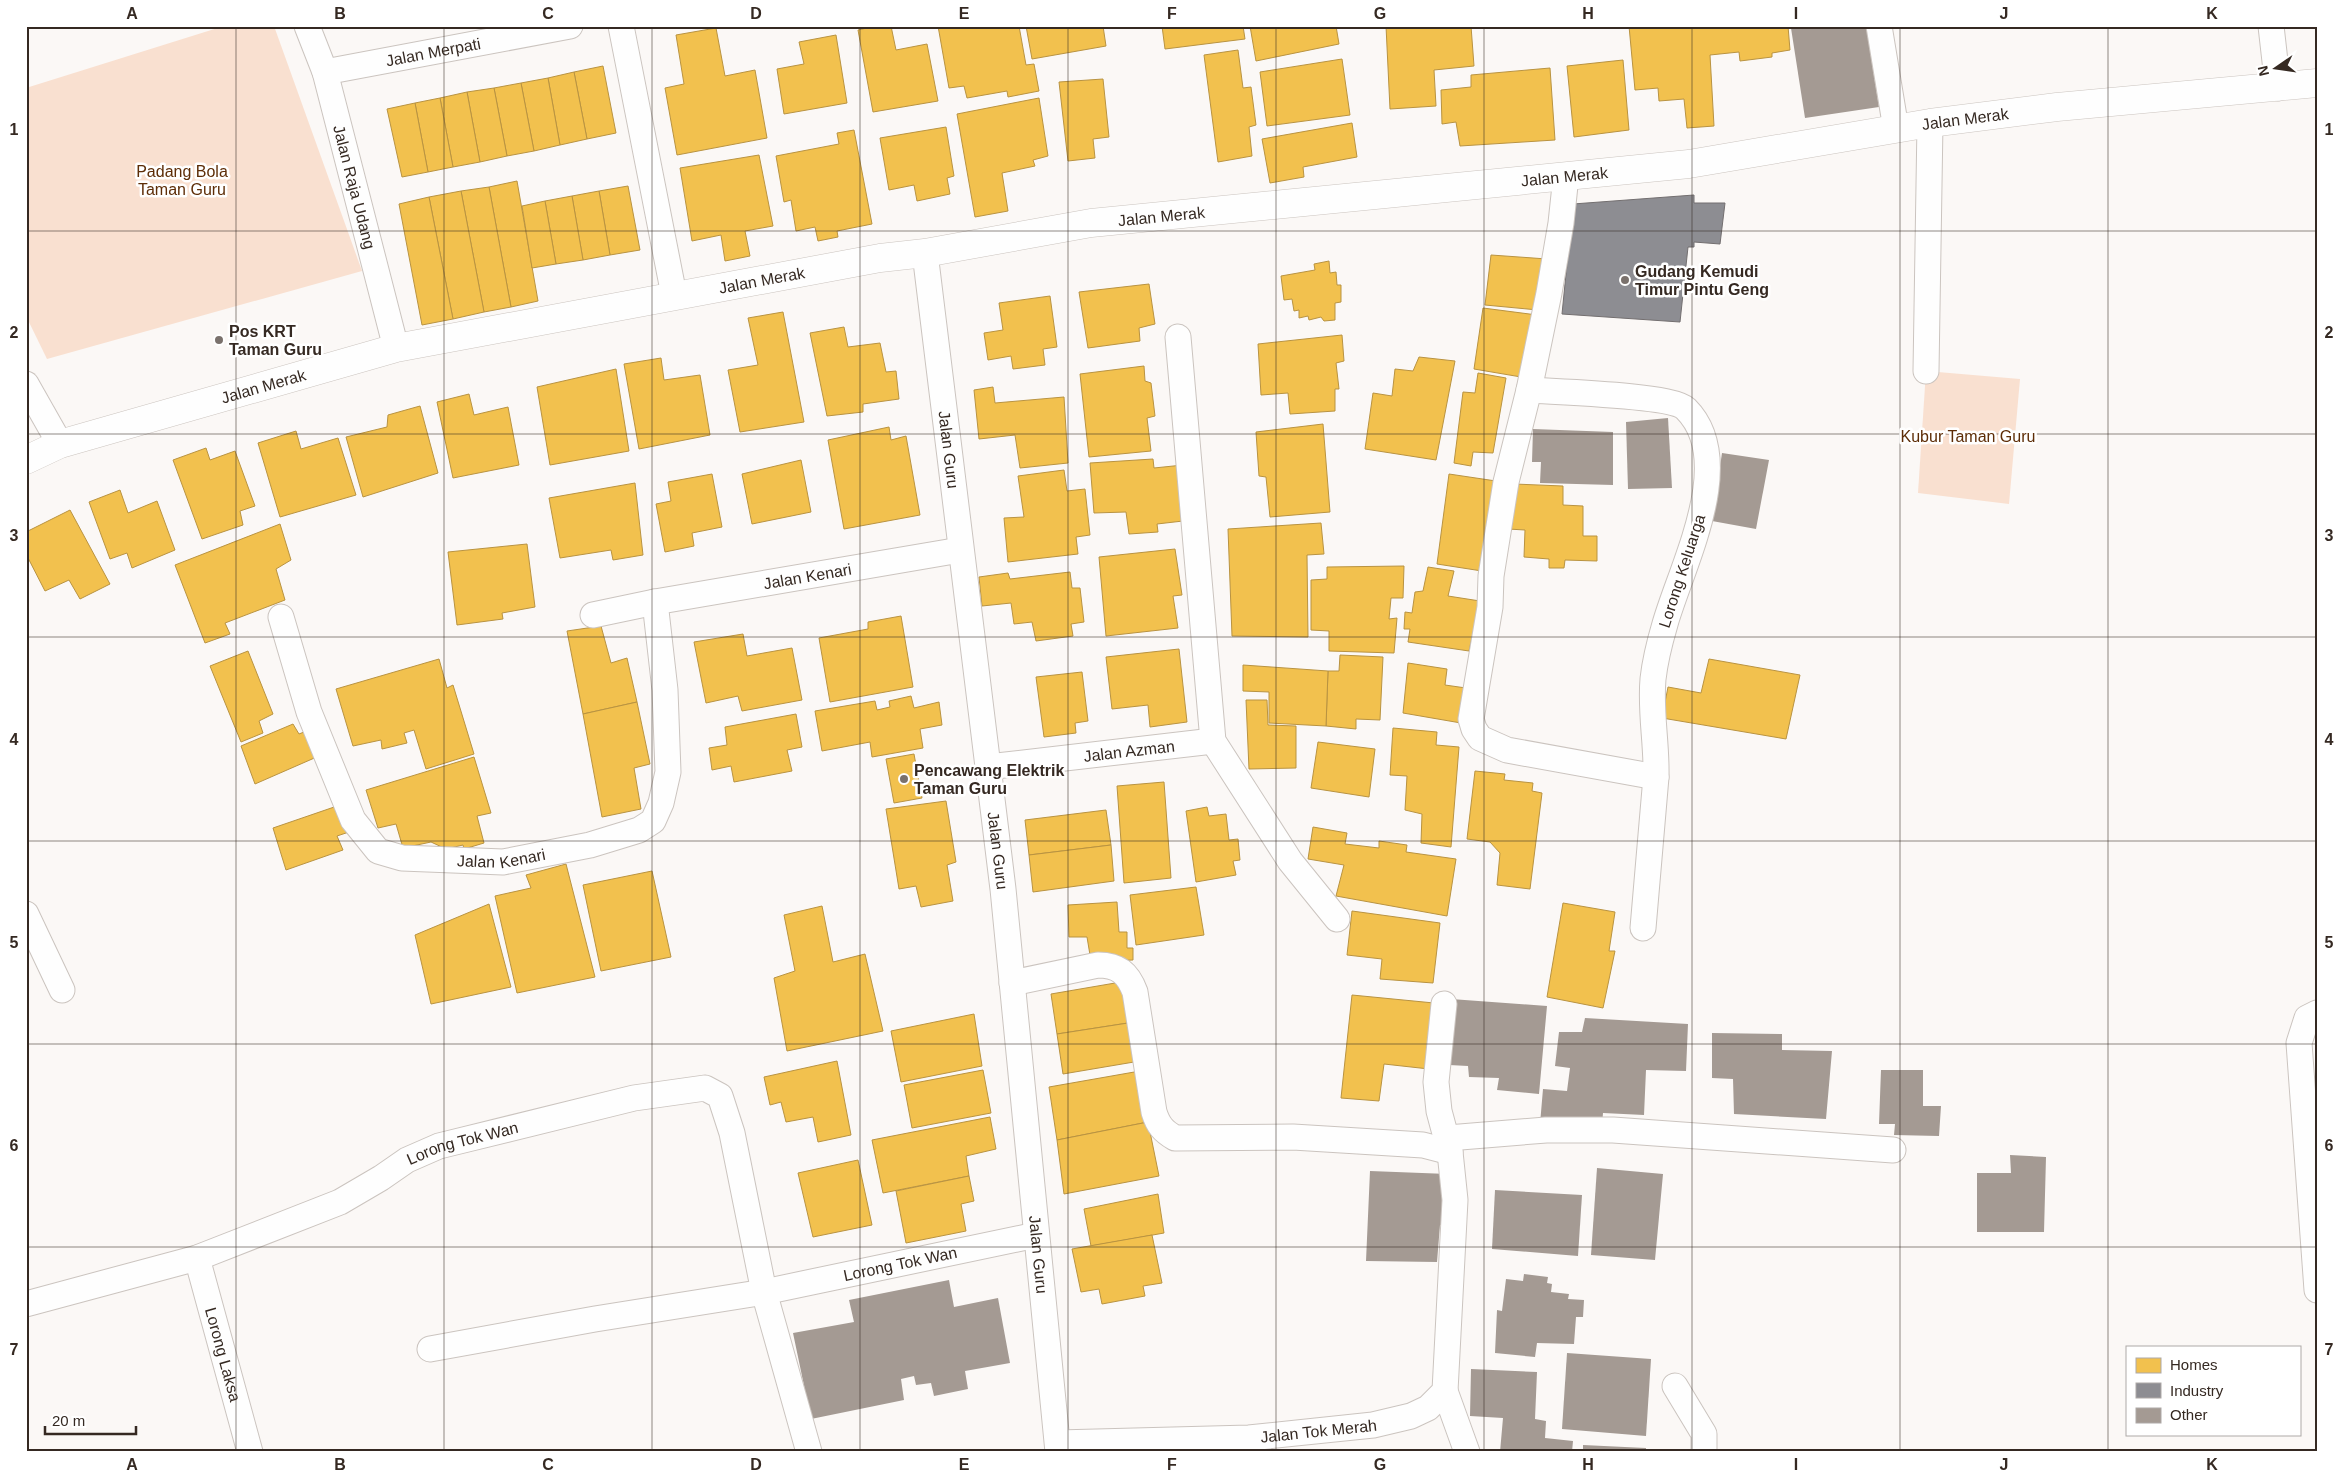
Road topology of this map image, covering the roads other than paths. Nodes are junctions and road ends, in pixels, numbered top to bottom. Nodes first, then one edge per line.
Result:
1 (307, 26) edge
2 (570, 26) edge
3 (621, 26) edge
4 (1879, 26) edge
5 (2271, 26) edge
6 (325, 72) junction
7 (2317, 83) edge
8 (2278, 88) junction
9 (1930, 124) junction
10 (1896, 129) junction
11 (1566, 176) junction
12 (924, 253) junction
13 (674, 295) junction
14 (1178, 337) dead end
15 (396, 348) junction
16 (1926, 371) dead end
17 (26, 384) edge
18 (1529, 390) junction
19 (60, 444) junction
20 (26, 460) edge
21 (960, 550) junction
22 (655, 602) junction
23 (593, 615) dead end
24 (281, 617) dead end
25 (1213, 741) junction
26 (988, 768) junction
27 (1656, 777) junction
28 (26, 914) edge
29 (1337, 919) dead end
30 (1643, 928) dead end
31 (1012, 982) junction
32 (62, 990) dead end
33 (1444, 1004) dead end
34 (2317, 1013) edge
35 (1449, 1145) junction
36 (1894, 1150) dead end
37 (1036, 1235) junction
38 (197, 1258) junction
39 (2317, 1290) edge
40 (764, 1292) junction
41 (26, 1304) edge
42 (430, 1349) dead end
43 (1675, 1386) dead end
44 (1437, 1400) junction
45 (1058, 1448) edge
46 (250, 1452) edge
47 (809, 1452) edge
48 (1467, 1452) edge
49 (1704, 1452) edge

1 - 6 street, Jalan Raja Udang
2 - 6 street, Jalan Merpati
3 - 13 street
4 - 10 street
5 - 8 street
6 - 15 street, Jalan Raja Udang
7 - 8 street, Jalan Merak
8 - 9 street, Jalan Merak
9 - 10 street, Jalan Merak
9 - 16 street
10 - 11 street, Jalan Merak
11 - 12 street, Jalan Merak
11 - 18 street
12 - 13 street, Jalan Merak
12 - 21 street, Jalan Guru
13 - 15 street, Jalan Merak
14 - 25 street
15 - 19 street, Jalan Merak
17 - 19 street
18 - 27 street
18 - 27 street, Lorong Keluarga
19 - 20 street, Jalan Merak
21 - 22 street, Jalan Kenari
21 - 26 street, Jalan Guru
22 - 23 street, Jalan Kenari
22 - 24 street, Jalan Kenari
25 - 26 street, Jalan Azman
25 - 29 street
26 - 31 street, Jalan Guru
27 - 30 street, Lorong Keluarga
28 - 32 street
31 - 35 street
31 - 37 street, Jalan Guru
33 - 35 street
34 - 39 street
35 - 36 street
35 - 44 street
37 - 40 street, Lorong Tok Wan
37 - 45 street, Jalan Guru
38 - 40 street, Lorong Tok Wan
38 - 41 street, Lorong Tok Wan
38 - 46 street, Lorong Laksa
40 - 42 street, Lorong Tok Wan
40 - 47 street
43 - 49 street
44 - 45 street, Jalan Tok Merah
44 - 48 street

